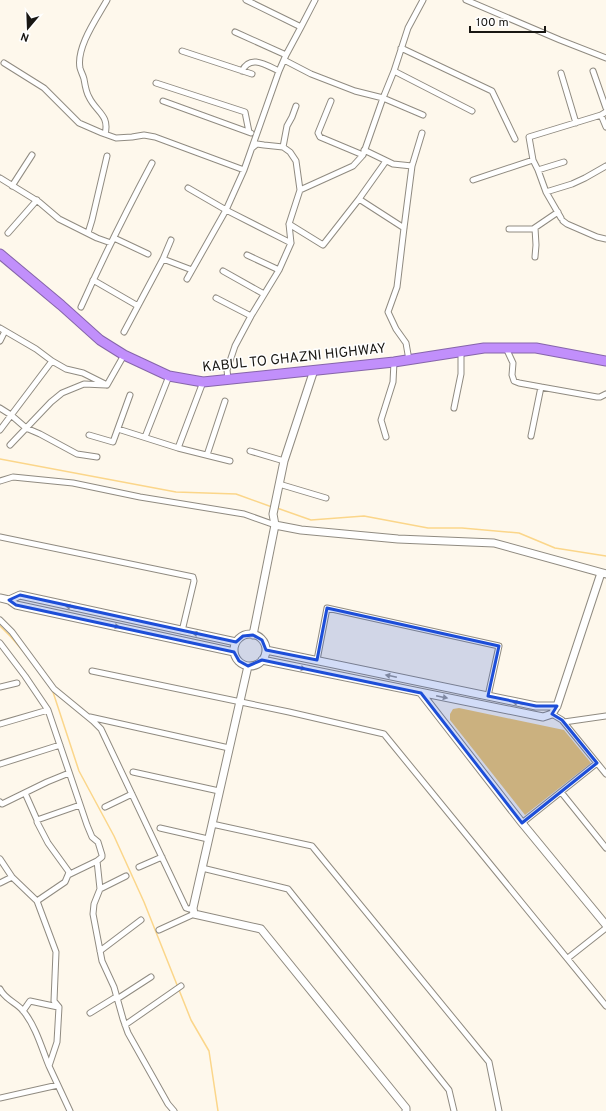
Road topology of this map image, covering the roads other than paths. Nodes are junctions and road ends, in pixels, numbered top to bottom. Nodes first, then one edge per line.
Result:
1 (107, 0) edge
2 (246, 0) edge
3 (314, 0) edge
4 (423, 0) edge
5 (466, 0) edge
6 (302, 27) junction
7 (235, 32) dead end
8 (401, 48) junction
9 (182, 51) dead end
10 (285, 57) junction
11 (606, 58) edge
12 (4, 63) dead end
13 (242, 71) junction
14 (279, 71) junction
15 (394, 71) junction
16 (593, 71) dead end
17 (561, 73) dead end
18 (252, 74) dead end
19 (156, 83) dead end
20 (383, 98) junction
21 (163, 101) dead end
22 (331, 101) dead end
23 (296, 106) dead end
24 (606, 108) edge
25 (472, 111) dead end
26 (604, 114) edge
27 (423, 115) dead end
28 (576, 123) junction
29 (606, 127) edge
30 (249, 132) junction
31 (422, 133) dead end
32 (105, 134) junction
33 (256, 134) junction
34 (515, 139) dead end
35 (283, 147) junction
36 (251, 149) junction
37 (363, 153) junction
38 (32, 155) dead end
39 (107, 156) dead end
40 (533, 160) junction
41 (386, 161) junction
42 (564, 162) dead end
43 (152, 163) dead end
44 (412, 166) junction
45 (606, 166) edge
46 (244, 170) junction
47 (538, 170) junction
48 (0, 178) edge
49 (473, 180) dead end
50 (12, 186) junction
51 (188, 188) dead end
52 (300, 190) junction
53 (546, 192) junction
54 (359, 199) junction
55 (37, 200) junction
56 (226, 210) junction
57 (558, 212) junction
58 (289, 224) junction
59 (404, 228) junction
60 (535, 228) junction
61 (509, 229) dead end
62 (8, 233) dead end
63 (88, 233) junction
64 (606, 239) edge
65 (113, 240) junction
66 (171, 240) dead end
67 (291, 243) junction
68 (0, 254) edge
69 (148, 254) dead end
70 (247, 255) dead end
71 (534, 257) dead end
72 (163, 259) junction
73 (192, 270) junction
74 (279, 270) junction
75 (223, 271) dead end
76 (187, 279) dead end
77 (93, 280) junction
78 (264, 294) junction
79 (216, 298) dead end
80 (138, 306) junction
81 (81, 307) dead end
82 (251, 316) junction
83 (2, 330) edge
84 (124, 332) dead end
85 (0, 341) edge
86 (506, 348) junction
87 (462, 352) junction
88 (124, 355) junction
89 (409, 360) junction
90 (52, 361) junction
91 (394, 362) junction
92 (606, 362) edge
93 (314, 370) junction
94 (170, 376) junction
95 (228, 379) junction
96 (203, 382) junction
97 (107, 384) junction
98 (541, 387) junction
99 (606, 394) edge
100 (130, 395) dead end
101 (225, 401) dead end
102 (0, 408) edge
103 (454, 408) dead end
104 (11, 415) junction
105 (26, 428) junction
106 (118, 429) junction
107 (0, 430) edge
108 (89, 435) dead end
109 (531, 436) dead end
110 (145, 437) junction
111 (386, 438) dead end
112 (10, 444) dead end
113 (178, 448) junction
114 (250, 452) dead end
115 (207, 455) junction
116 (97, 457) dead end
117 (230, 461) dead end
118 (284, 461) junction
119 (0, 481) edge
120 (279, 487) junction
121 (326, 498) dead end
122 (275, 525) junction
123 (0, 537) edge
124 (604, 573) edge
125 (0, 598) edge
126 (9, 600) junction
127 (0, 620) edge
128 (182, 631) junction
129 (253, 635) junction
130 (236, 642) junction
131 (0, 643) edge
132 (266, 650) junction
133 (234, 652) junction
134 (262, 660) junction
135 (317, 660) junction
136 (248, 666) junction
137 (92, 671) dead end
138 (17, 683) dead end
139 (0, 687) edge
140 (421, 693) junction
141 (488, 696) junction
142 (240, 702) junction
143 (557, 706) junction
144 (48, 710) junction
145 (552, 714) junction
146 (87, 716) junction
147 (606, 716) edge
148 (564, 722) junction
149 (0, 724) edge
150 (60, 745) junction
151 (229, 748) junction
152 (597, 763) junction
153 (0, 764) edge
154 (133, 772) dead end
155 (69, 773) junction
156 (606, 774) edge
157 (219, 791) junction
158 (561, 792) junction
159 (24, 793) junction
160 (132, 794) junction
161 (0, 802) edge
162 (80, 805) junction
163 (105, 807) dead end
164 (37, 820) junction
165 (522, 823) junction
166 (212, 824) junction
167 (160, 828) dead end
168 (208, 839) junction
169 (606, 848) edge
170 (162, 857) junction
171 (0, 859) edge
172 (97, 861) junction
173 (139, 867) dead end
174 (202, 868) junction
175 (68, 874) junction
176 (126, 876) dead end
177 (12, 877) junction
178 (0, 883) edge
179 (100, 889) junction
180 (37, 901) junction
181 (193, 911) junction
182 (141, 920) dead end
183 (606, 927) edge
184 (159, 930) dead end
185 (100, 951) junction
186 (568, 958) junction
187 (151, 977) dead end
188 (181, 986) dead end
189 (0, 989) edge
190 (117, 998) junction
191 (606, 1006) edge
192 (59, 1007) junction
193 (23, 1011) junction
194 (90, 1013) dead end
195 (125, 1026) junction
196 (49, 1066) junction
197 (58, 1086) junction
198 (0, 1098) edge
199 (70, 1111) edge
200 (174, 1111) edge
201 (406, 1111) edge
202 (454, 1111) edge
203 (499, 1111) edge

1 - 32 street
2 - 6 street
3 - 6 street
4 - 8 street
5 - 11 street
6 - 10 street
7 - 10 street
8 - 15 street
8 - 34 street
9 - 13 street
10 - 14 street
10 - 20 street
12 - 32 street
13 - 14 street
13 - 18 street
14 - 33 street
15 - 20 street
15 - 25 street
16 - 24 street
17 - 28 street
19 - 30 street
20 - 27 street
20 - 37 street
21 - 30 street
22 - 37 street
23 - 35 street
26 - 28 street
26 - 29 street
28 - 40 street
30 - 33 street
31 - 44 street
32 - 46 street
33 - 36 street
35 - 36 street
35 - 52 street
36 - 46 street
37 - 41 street
37 - 52 street
38 - 50 street
39 - 63 street
40 - 47 street
40 - 49 street
41 - 44 street
41 - 54 street
42 - 47 street
43 - 65 street
44 - 59 street
45 - 53 street
46 - 56 street
47 - 53 street
48 - 50 street
50 - 55 street
51 - 56 street
52 - 58 street
53 - 57 street
54 - 58 street
54 - 59 street
55 - 62 street
55 - 63 street
56 - 67 street
56 - 73 street
57 - 60 street
57 - 64 street
58 - 67 street
59 - 89 street
60 - 61 street
60 - 71 street
63 - 65 street
65 - 69 street
65 - 77 street
66 - 72 street
67 - 74 street
68 - 88 highway, KABUL TO GHAZNI HIGHWAY
70 - 74 street
72 - 73 street
72 - 80 street
73 - 76 street
74 - 78 street
75 - 78 street
77 - 80 street
77 - 81 street
78 - 82 street
79 - 82 street
80 - 84 street
82 - 95 street
83 - 85 street
83 - 90 street
86 - 87 highway, KABUL TO GHAZNI HIGHWAY
86 - 92 highway, KABUL TO GHAZNI HIGHWAY
86 - 98 street
87 - 89 highway, KABUL TO GHAZNI HIGHWAY
87 - 103 street
88 - 94 highway, KABUL TO GHAZNI HIGHWAY
88 - 97 street
89 - 91 highway, KABUL TO GHAZNI HIGHWAY
90 - 97 street
90 - 104 street
91 - 93 highway, KABUL TO GHAZNI HIGHWAY
91 - 111 street
93 - 95 highway, KABUL TO GHAZNI HIGHWAY
93 - 118 street
94 - 96 highway, KABUL TO GHAZNI HIGHWAY
94 - 110 street
95 - 96 highway, KABUL TO GHAZNI HIGHWAY
96 - 113 street
97 - 105 street
98 - 99 street
98 - 109 street
100 - 106 street
101 - 115 street
102 - 104 street
104 - 105 street
104 - 107 street
105 - 112 street
105 - 116 street
106 - 108 street
106 - 110 street
110 - 113 street
113 - 115 street
114 - 118 street
115 - 117 street
118 - 120 street
119 - 122 street
120 - 121 street
120 - 122 street
122 - 124 street
122 - 129 street
123 - 128 street
124 - 143 street
125 - 126 street
128 -> 126 street
126 -> 133 street
127 - 146 street
130 -> 128 street
129 - 130 street
129 - 132 street
130 - 133 street
131 - 144 street
132 - 134 street
132 - 135 street
133 - 136 street
134 - 136 street
134 -> 140 street
141 -> 135 street
135 - 141 street
136 - 142 street
137 - 142 street
138 - 139 street
140 -> 145 street
140 - 165 street
143 -> 141 street
142 - 151 street
142 - 186 street
143 - 145 street
144 - 149 street
144 - 150 street
145 - 148 street
146 - 151 street
146 - 160 street
147 - 148 street
148 - 152 street
150 - 153 street
150 - 155 street
151 - 157 street
152 - 156 street
152 - 158 street
154 - 157 street
155 - 159 street
155 - 162 street
157 - 166 street
158 - 165 street
158 - 169 street
159 - 161 street
159 - 164 street
160 - 163 street
160 - 170 street
162 - 164 street
162 - 172 street
164 - 175 street
165 - 183 street
166 - 168 street
166 - 203 street
167 - 168 street
168 - 174 street
170 - 173 street
170 - 181 street
171 - 177 street
172 - 175 street
172 - 179 street
174 - 181 street
174 - 202 street
175 - 180 street
176 - 179 street
177 - 178 street
177 - 180 street
179 - 185 street
180 - 192 street
181 - 184 street
181 - 201 street
182 - 185 street
183 - 186 street
185 - 190 street
186 - 191 street
187 - 190 street
188 - 195 street
189 - 193 street
190 - 194 street
190 - 195 street
192 - 193 street
192 - 196 street
193 - 196 street
195 - 200 street
196 - 197 street
197 - 198 street
197 - 199 street

